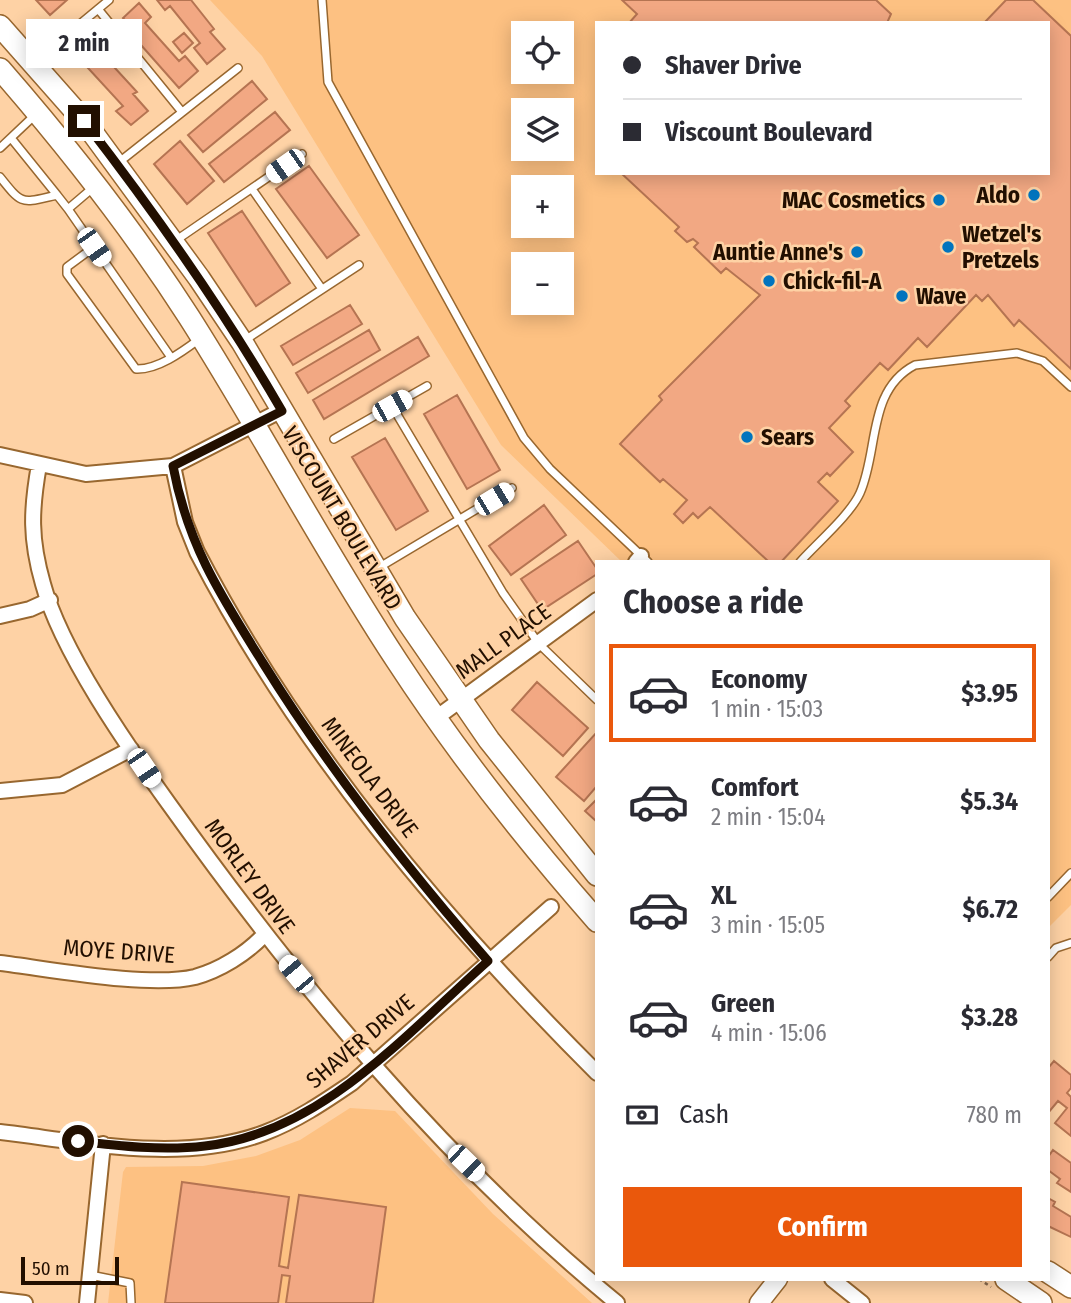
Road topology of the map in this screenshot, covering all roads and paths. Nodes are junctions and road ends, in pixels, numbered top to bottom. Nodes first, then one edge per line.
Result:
1 (109, 0) edge
2 (322, 0) edge
3 (98, 9) junction
4 (0, 26) edge
5 (33, 63) junction
6 (238, 68) dead end
7 (0, 69) edge
8 (38, 112) junction
9 (182, 112) junction
10 (11, 138) junction
11 (0, 148) edge
12 (302, 154) dead end
13 (117, 164) junction
14 (0, 177) edge
15 (95, 186) junction
16 (251, 189) junction
17 (57, 195) junction
18 (68, 209) junction
19 (173, 242) junction
20 (94, 247) junction
21 (359, 265) dead end
22 (322, 289) junction
23 (202, 337) junction
24 (242, 342) junction
25 (170, 356) junction
26 (427, 386) dead end
27 (1071, 387) edge
28 (392, 406) junction
29 (282, 411) junction
30 (256, 425) junction
31 (334, 439) dead end
32 (0, 455) edge
33 (39, 465) junction
34 (173, 466) junction
35 (512, 488) dead end
36 (458, 521) junction
37 (642, 560) edge
38 (802, 560) edge
39 (376, 570) junction
40 (50, 600) junction
41 (595, 602) edge
42 (0, 616) edge
43 (539, 644) junction
44 (595, 698) edge
45 (461, 699) junction
46 (436, 718) junction
47 (131, 750) junction
48 (0, 791) edge
49 (595, 873) edge
50 (1071, 873) edge
51 (1050, 895) edge
52 (551, 907) dead end
53 (595, 919) edge
54 (264, 935) junction
55 (1071, 943) edge
56 (1050, 955) edge
57 (488, 961) junction
58 (0, 963) edge
59 (372, 1063) junction
60 (595, 1071) edge
61 (0, 1132) edge
62 (103, 1144) junction
63 (1050, 1273) edge
64 (90, 1275) junction
65 (776, 1281) edge
66 (834, 1281) edge
67 (1009, 1281) edge
68 (1071, 1287) edge
69 (0, 1300) edge
70 (25, 1303) edge
71 (87, 1303) edge
72 (131, 1303) edge
73 (617, 1303) edge
74 (759, 1303) edge
75 (862, 1303) edge
76 (1041, 1303) edge

1 - 3 lane
2 - 37 lane
3 - 5 lane
3 - 9 lane
4 - 5 main road, VISCOUNT BOULEVARD
5 - 13 main road, VISCOUNT BOULEVARD
6 - 9 lane
7 - 8 main road, VISCOUNT BOULEVARD
8 - 10 lane
8 - 15 main road, VISCOUNT BOULEVARD
9 - 13 lane
10 - 11 lane
10 - 17 lane
12 - 16 lane
13 - 19 main road, VISCOUNT BOULEVARD
14 - 17 lane
15 - 18 lane
15 - 23 main road, VISCOUNT BOULEVARD
16 - 19 lane
16 - 22 lane
17 - 18 lane
18 - 20 lane
19 - 24 main road, VISCOUNT BOULEVARD
20 - 25 lane
20 - 25 lane
21 - 22 lane
22 - 24 lane
23 - 25 lane
23 - 30 main road, VISCOUNT BOULEVARD
24 - 29 main road, VISCOUNT BOULEVARD
26 - 28 lane
27 - 38 lane
28 - 31 lane
28 - 36 lane
29 - 30 street
29 - 39 main road, VISCOUNT BOULEVARD
30 - 34 street
30 - 46 main road, VISCOUNT BOULEVARD
32 - 33 street
33 - 34 street
33 - 40 street, MORLEY DRIVE
34 - 57 street, MINEOLA DRIVE
35 - 36 lane
36 - 39 lane
36 - 43 lane
39 - 45 main road, VISCOUNT BOULEVARD
40 - 42 street
40 - 47 street, MORLEY DRIVE
41 - 43 street, MALL PLACE
43 - 44 lane
43 - 45 street, MALL PLACE
45 - 46 street, MALL PLACE
45 - 49 main road, VISCOUNT BOULEVARD
46 - 53 main road, VISCOUNT BOULEVARD
47 - 48 street
47 - 54 street, MORLEY DRIVE
50 - 51 lane
52 - 57 street, SHAVER DRIVE
54 - 58 street, MOYE DRIVE
54 - 59 street, MORLEY DRIVE
55 - 56 lane
57 - 59 street, SHAVER DRIVE
57 - 60 street, MINEOLA DRIVE
59 - 62 street, SHAVER DRIVE
59 - 73 street, MORLEY DRIVE
61 - 62 street, SHAVER DRIVE
62 - 64 street
63 - 68 main road
64 - 71 street
64 - 72 lane
65 - 74 street
66 - 75 street
67 - 76 main road
69 - 70 street

